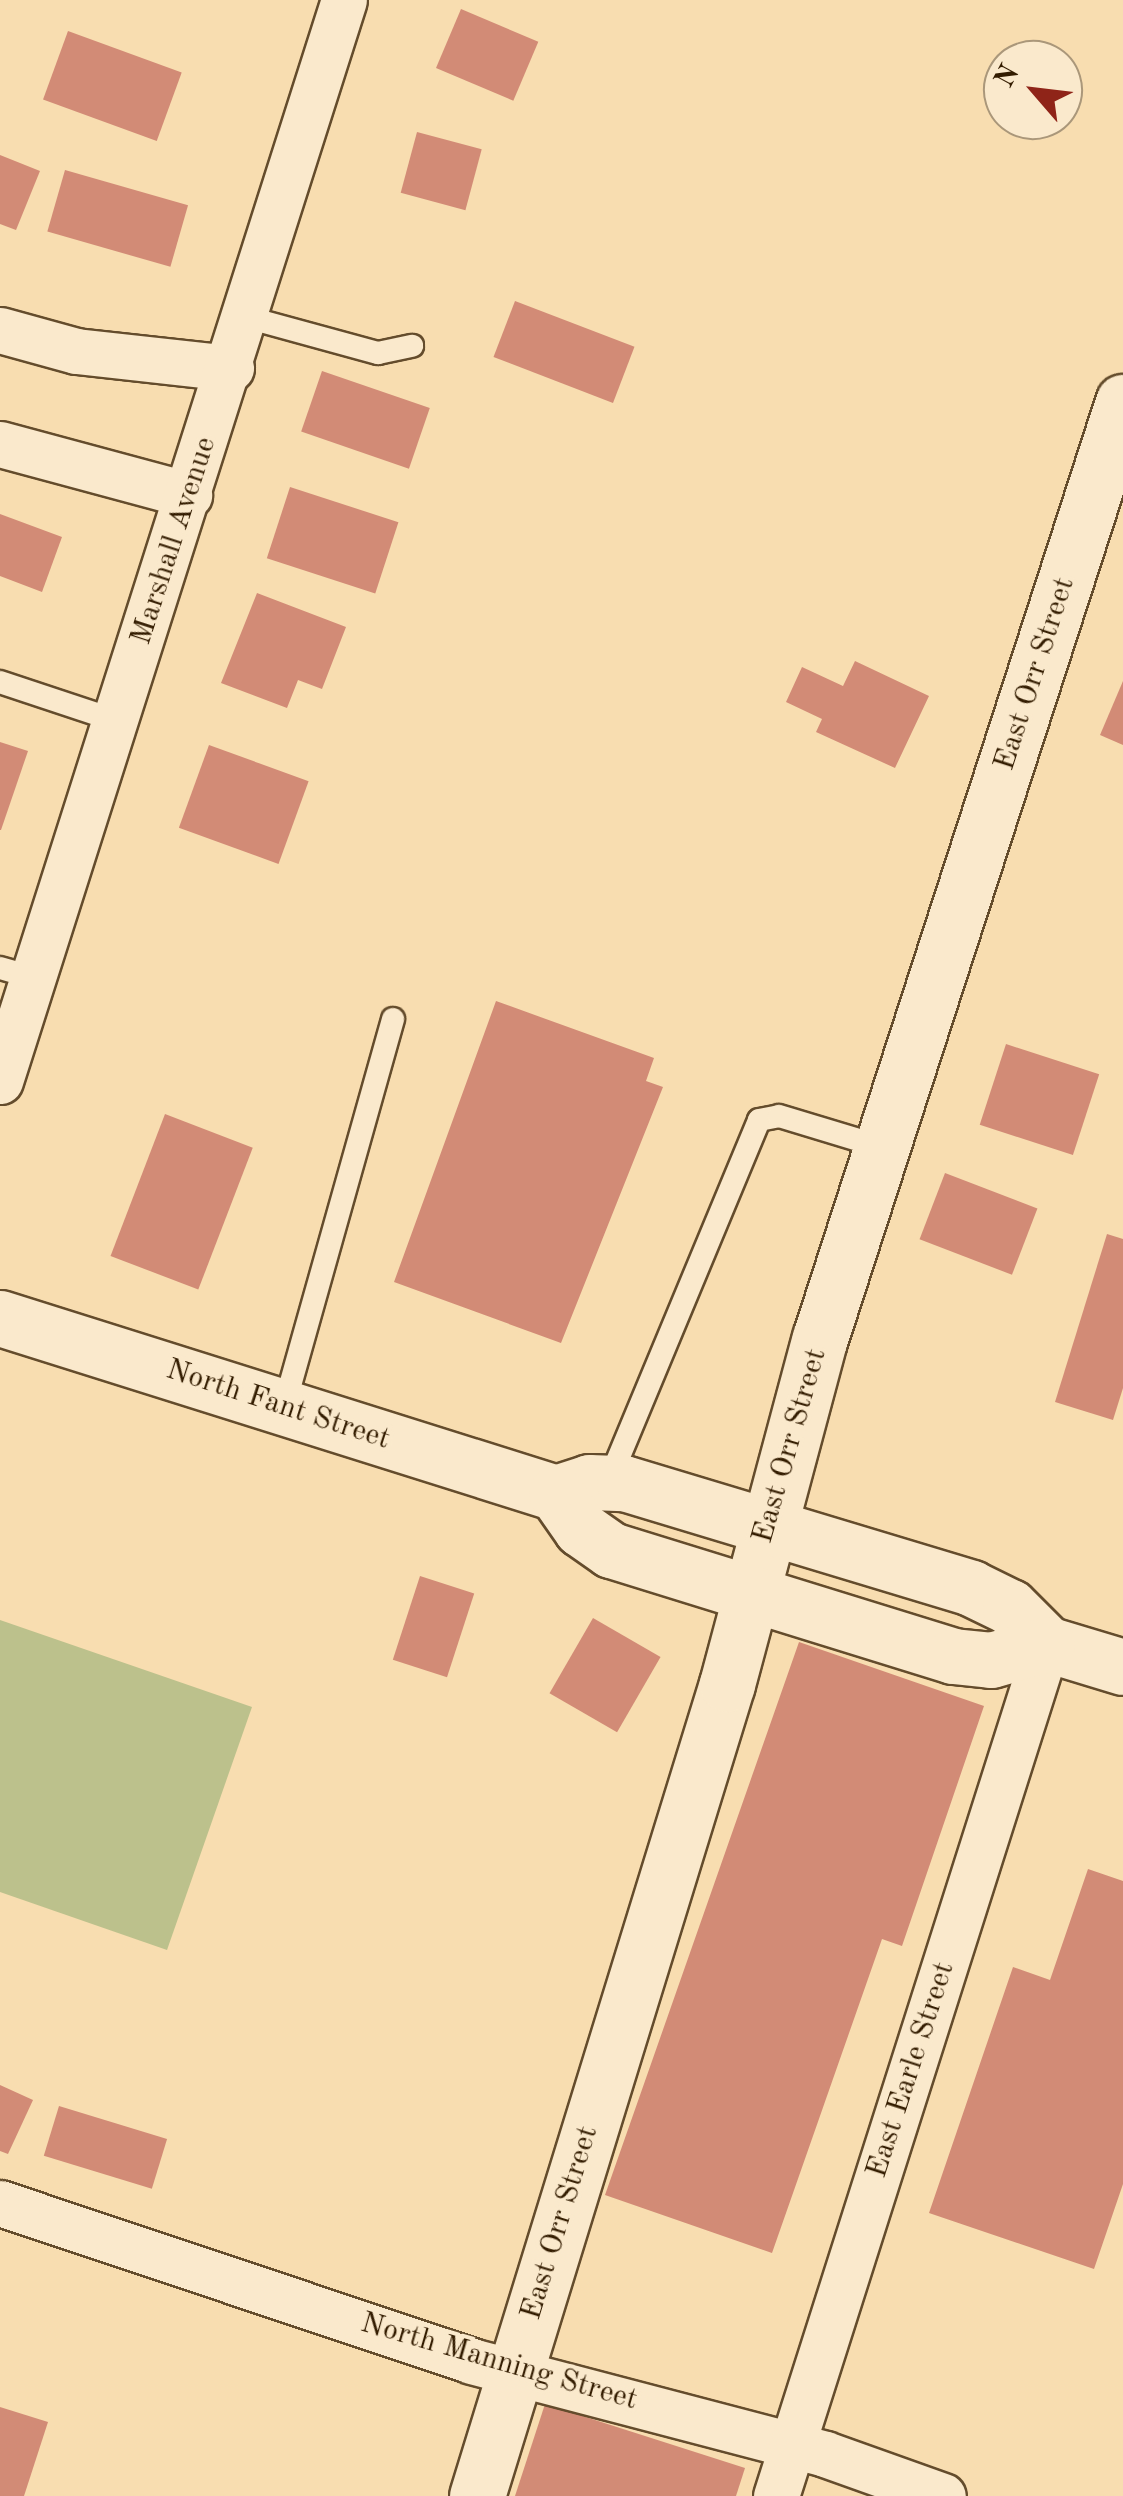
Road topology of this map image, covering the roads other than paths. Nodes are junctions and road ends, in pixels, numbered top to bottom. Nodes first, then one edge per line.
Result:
1 (344, 0) edge
2 (246, 317) junction
3 (0, 330) edge
4 (412, 346) dead end
5 (231, 368) junction
6 (1123, 402) edge
7 (0, 444) edge
8 (189, 496) junction
9 (0, 682) edge
10 (116, 721) junction
11 (17, 973) edge
12 (393, 1018) dead end
13 (0, 1081) edge
14 (882, 1147) junction
15 (0, 1318) edge
16 (284, 1407) junction
17 (582, 1488) junction
18 (765, 1526) junction
19 (749, 1593) junction
20 (1047, 1644) junction
21 (1123, 1667) edge
22 (0, 2203) edge
23 (516, 2367) junction
24 (792, 2445) junction
25 (478, 2496) edge
26 (776, 2496) edge
27 (944, 2496) edge

1 - 2 street, Marshall Avenue
2 - 4 lane
2 - 5 street, Marshall Avenue
3 - 5 street
5 - 8 street, Marshall Avenue
6 - 14 street, East Orr Street
7 - 8 street
8 - 10 street, Marshall Avenue
9 - 10 lane
10 - 11 street, Marshall Avenue
11 - 13 street, Marshall Avenue
12 - 16 lane
14 - 17 lane
14 - 18 street, East Orr Street
15 - 16 street, North Fant Street
16 - 17 street, North Fant Street
17 - 18 street, North Fant Street
17 - 19 street
18 - 19 street, East Orr Street
18 - 20 street, North Fant Street
19 - 20 street
19 - 23 street, East Orr Street
20 - 21 street, North Fant Street
20 - 24 street, East Earle Street
22 - 23 street, North Manning Street
23 - 24 street, North Manning Street
23 - 25 street, East Orr Street
24 - 26 street, East Earle Street
24 - 27 street, North Manning Street

